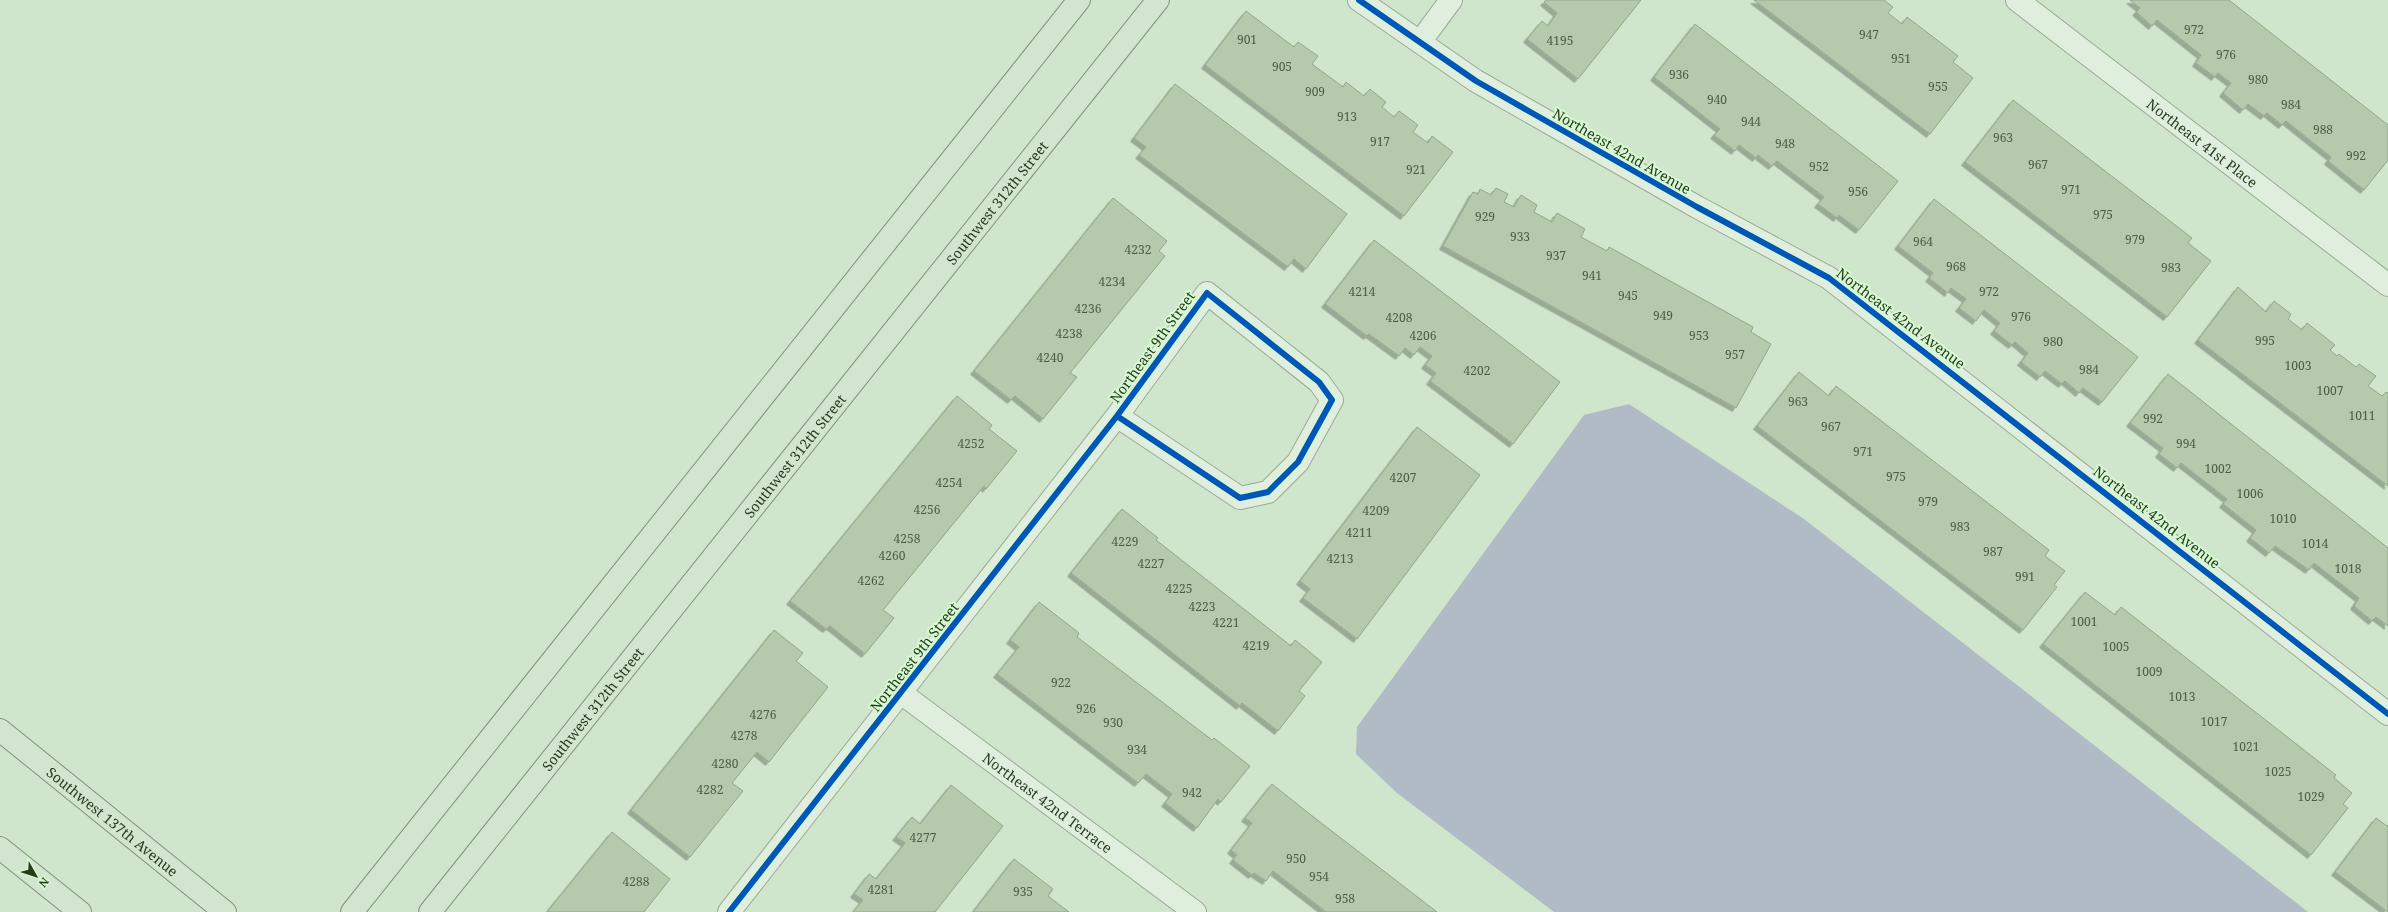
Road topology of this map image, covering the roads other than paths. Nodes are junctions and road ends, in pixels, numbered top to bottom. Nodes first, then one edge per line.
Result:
1 (1078, 0) edge
2 (1158, 0) edge
3 (1359, 0) edge
4 (1451, 0) edge
5 (2017, 0) edge
6 (1420, 42) junction
7 (2388, 285) edge
8 (1117, 416) junction
9 (901, 693) junction
10 (2388, 714) edge
11 (0, 730) edge
12 (0, 848) edge
13 (80, 912) edge
14 (225, 912) edge
15 (352, 912) edge
16 (430, 912) edge
17 (729, 912) edge
18 (1195, 912) edge

1 - 15 main road
2 - 16 main road, Southwest 312th Street
3 - 6 street, Northeast 42nd Avenue
4 - 6 street
5 - 7 street, Northeast 41st Place
6 - 10 street, Northeast 42nd Avenue
8 - 8 street, Northeast 9th Street
8 - 9 street, Northeast 9th Street
9 - 17 street, Northeast 9th Street
9 - 18 street, Northeast 42nd Terrace
11 - 14 main road, Southwest 137th Avenue
12 - 13 main road

